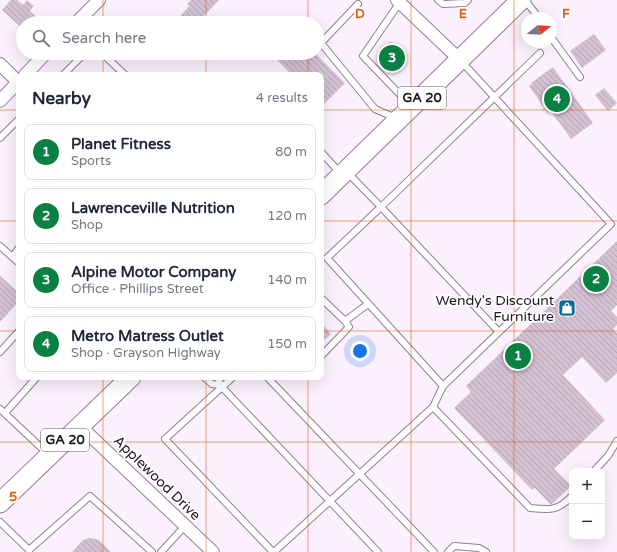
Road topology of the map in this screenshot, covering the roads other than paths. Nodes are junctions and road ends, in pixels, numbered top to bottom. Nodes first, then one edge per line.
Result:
1 (99, 0) edge
2 (438, 0) edge
3 (468, 0) edge
4 (521, 0) edge
5 (525, 0) edge
6 (400, 1) edge
7 (358, 4) dead end
8 (534, 12) edge
9 (83, 16) edge
10 (324, 39) edge
11 (557, 44) edge
12 (324, 48) edge
13 (540, 53) dead end
14 (39, 60) edge
15 (78, 60) edge
16 (109, 60) edge
17 (460, 60) junction
18 (0, 64) edge
19 (28, 72) edge
20 (66, 72) edge
21 (122, 72) edge
22 (16, 75) edge
23 (580, 77) dead end
24 (16, 84) edge
25 (494, 98) junction
26 (0, 100) edge
27 (406, 113) junction
28 (16, 122) edge
29 (0, 138) edge
30 (324, 155) edge
31 (344, 173) junction
32 (324, 192) edge
33 (381, 208) junction
34 (617, 219) edge
35 (611, 224) junction
36 (0, 246) edge
37 (16, 252) edge
38 (12, 257) junction
39 (16, 260) edge
40 (324, 301) edge
41 (368, 304) junction
42 (345, 321) junction
43 (499, 332) junction
44 (16, 333) edge
45 (0, 352) edge
46 (324, 353) edge
47 (34, 380) edge
48 (127, 380) edge
49 (207, 380) edge
50 (219, 380) edge
51 (228, 380) edge
52 (270, 380) edge
53 (221, 385) junction
54 (443, 386) junction
55 (434, 407) junction
56 (2, 411) edge
57 (80, 426) junction
58 (617, 441) edge
59 (49, 455) junction
60 (597, 468) edge
61 (359, 474) junction
62 (569, 499) edge
63 (329, 502) junction
64 (0, 503) edge
65 (0, 522) edge
66 (185, 526) junction
67 (152, 552) edge
68 (161, 552) edge
69 (213, 552) edge
70 (273, 552) edge
71 (378, 552) edge
72 (434, 552) edge
73 (448, 552) edge
74 (486, 552) edge

1 - 9 street
2 - 3 lane
4 - 17 main road, GA 20
5 - 8 lane
6 - 17 street
6 - 27 lane
7 - 10 lane
11 - 23 lane
12 - 27 lane
13 - 25 lane
14 - 19 street
15 - 20 lane
16 - 21 lane
17 - 25 lane
17 - 27 main road, GA 20
18 - 22 street
24 - 26 street
25 - 33 lane
25 - 35 lane
27 - 31 main road, GA 20
28 - 29 lane
30 - 31 lane
31 - 32 main road, GA 20
31 - 33 lane
33 - 41 lane
33 - 43 lane
34 - 35 lane
35 - 43 lane
36 - 38 lane
37 - 38 lane
38 - 39 lane
40 - 42 lane
41 - 42 lane
41 - 54 lane
42 - 46 lane
43 - 54 lane
44 - 45 lane
47 - 56 lane
48 - 57 main road, GA 20
49 - 53 lane
50 - 53 lane
51 - 53 lane
52 - 61 lane
53 - 63 lane
53 - 70 lane
54 - 55 lane
55 - 61 lane
55 - 62 lane
56 - 59 lane
57 - 59 main road, GA 20
57 - 66 street, Applewood Drive
58 - 60 lane
59 - 64 main road, GA 20
61 - 63 lane
61 - 72 lane
63 - 70 lane
63 - 71 lane
65 - 67 lane
66 - 68 lane
66 - 69 street, Applewood Drive
73 - 74 lane

